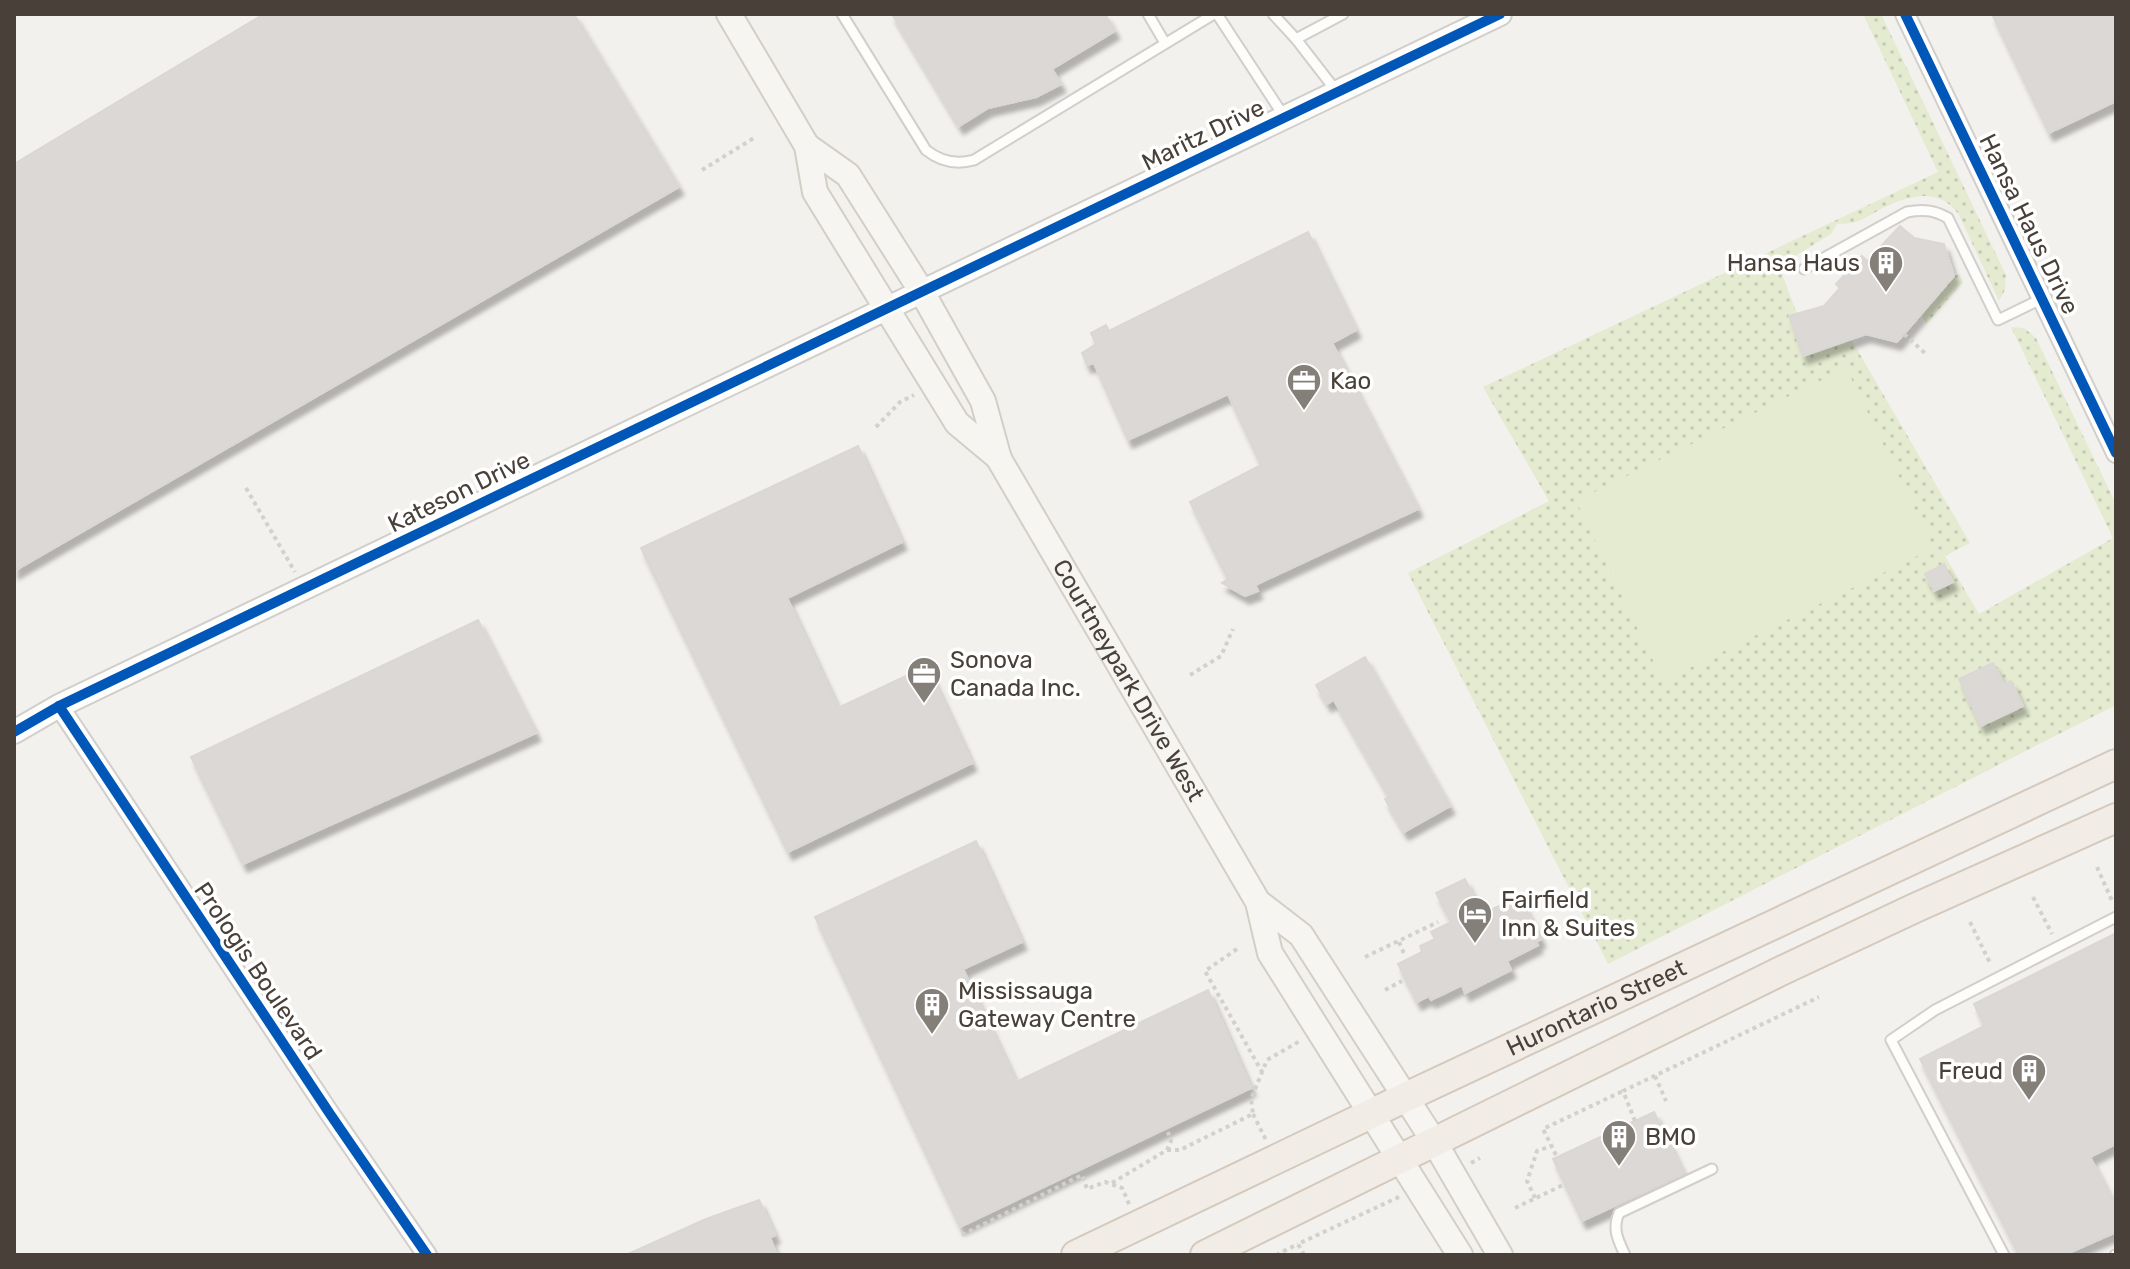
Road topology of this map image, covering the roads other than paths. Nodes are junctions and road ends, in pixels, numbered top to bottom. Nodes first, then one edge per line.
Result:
1 (729, 14) edge
2 (842, 14) edge
3 (1148, 14) edge
4 (1215, 14) edge
5 (1273, 14) edge
6 (1343, 14) edge
7 (1500, 14) edge
8 (1905, 14) edge
9 (1296, 39) junction
10 (1165, 43) junction
11 (1338, 93) junction
12 (1285, 118) junction
13 (807, 146) junction
14 (1804, 269) dead end
15 (922, 292) junction
16 (2043, 298) junction
17 (887, 309) junction
18 (2116, 453) edge
19 (999, 459) junction
20 (59, 706) junction
21 (14, 732) edge
22 (2116, 764) edge
23 (2116, 818) edge
24 (1258, 902) junction
25 (2116, 917) edge
26 (1406, 1097) junction
27 (1371, 1114) junction
28 (1435, 1143) junction
29 (1400, 1160) junction
30 (1712, 1169) dead end
31 (427, 1255) edge
32 (1076, 1255) edge
33 (1205, 1255) edge
34 (1460, 1255) edge
35 (1500, 1255) edge
36 (1625, 1255) edge
37 (2004, 1255) edge

1 - 13 main road, Courtneypark Drive West
2 - 10 lane
3 - 10 lane
4 - 10 lane
4 - 12 lane
5 - 9 lane
6 - 9 lane
7 - 11 street, Maritz Drive
8 - 16 street, Hansa Haus Drive
9 - 11 lane
11 - 12 street, Maritz Drive
12 - 15 street, Maritz Drive
13 - 15 main road, Courtneypark Drive West
13 - 17 main road, Courtneypark Drive West
14 - 16 lane
15 - 17 street, Kateson Drive
15 - 19 main road, Courtneypark Drive West
16 - 18 street, Hansa Haus Drive
17 - 19 main road, Courtneypark Drive West
17 - 20 street, Kateson Drive
19 - 24 main road, Courtneypark Drive West
20 - 21 street, Kateson Drive
20 - 31 street, Prologis Boulevard
22 - 26 main road, Hurontario Street
23 - 28 main road, Hurontario Street
24 - 26 main road, Courtneypark Drive West
24 - 27 main road, Courtneypark Drive West
25 - 37 lane
26 - 27 main road, Hurontario Street
26 - 28 main road, Courtneypark Drive West
27 - 29 main road, Courtneypark Drive West
27 - 32 main road, Hurontario Street
28 - 29 main road, Hurontario Street
28 - 35 main road, Courtneypark Drive West
29 - 33 main road, Hurontario Street
29 - 34 main road, Courtneypark Drive West
30 - 36 lane

